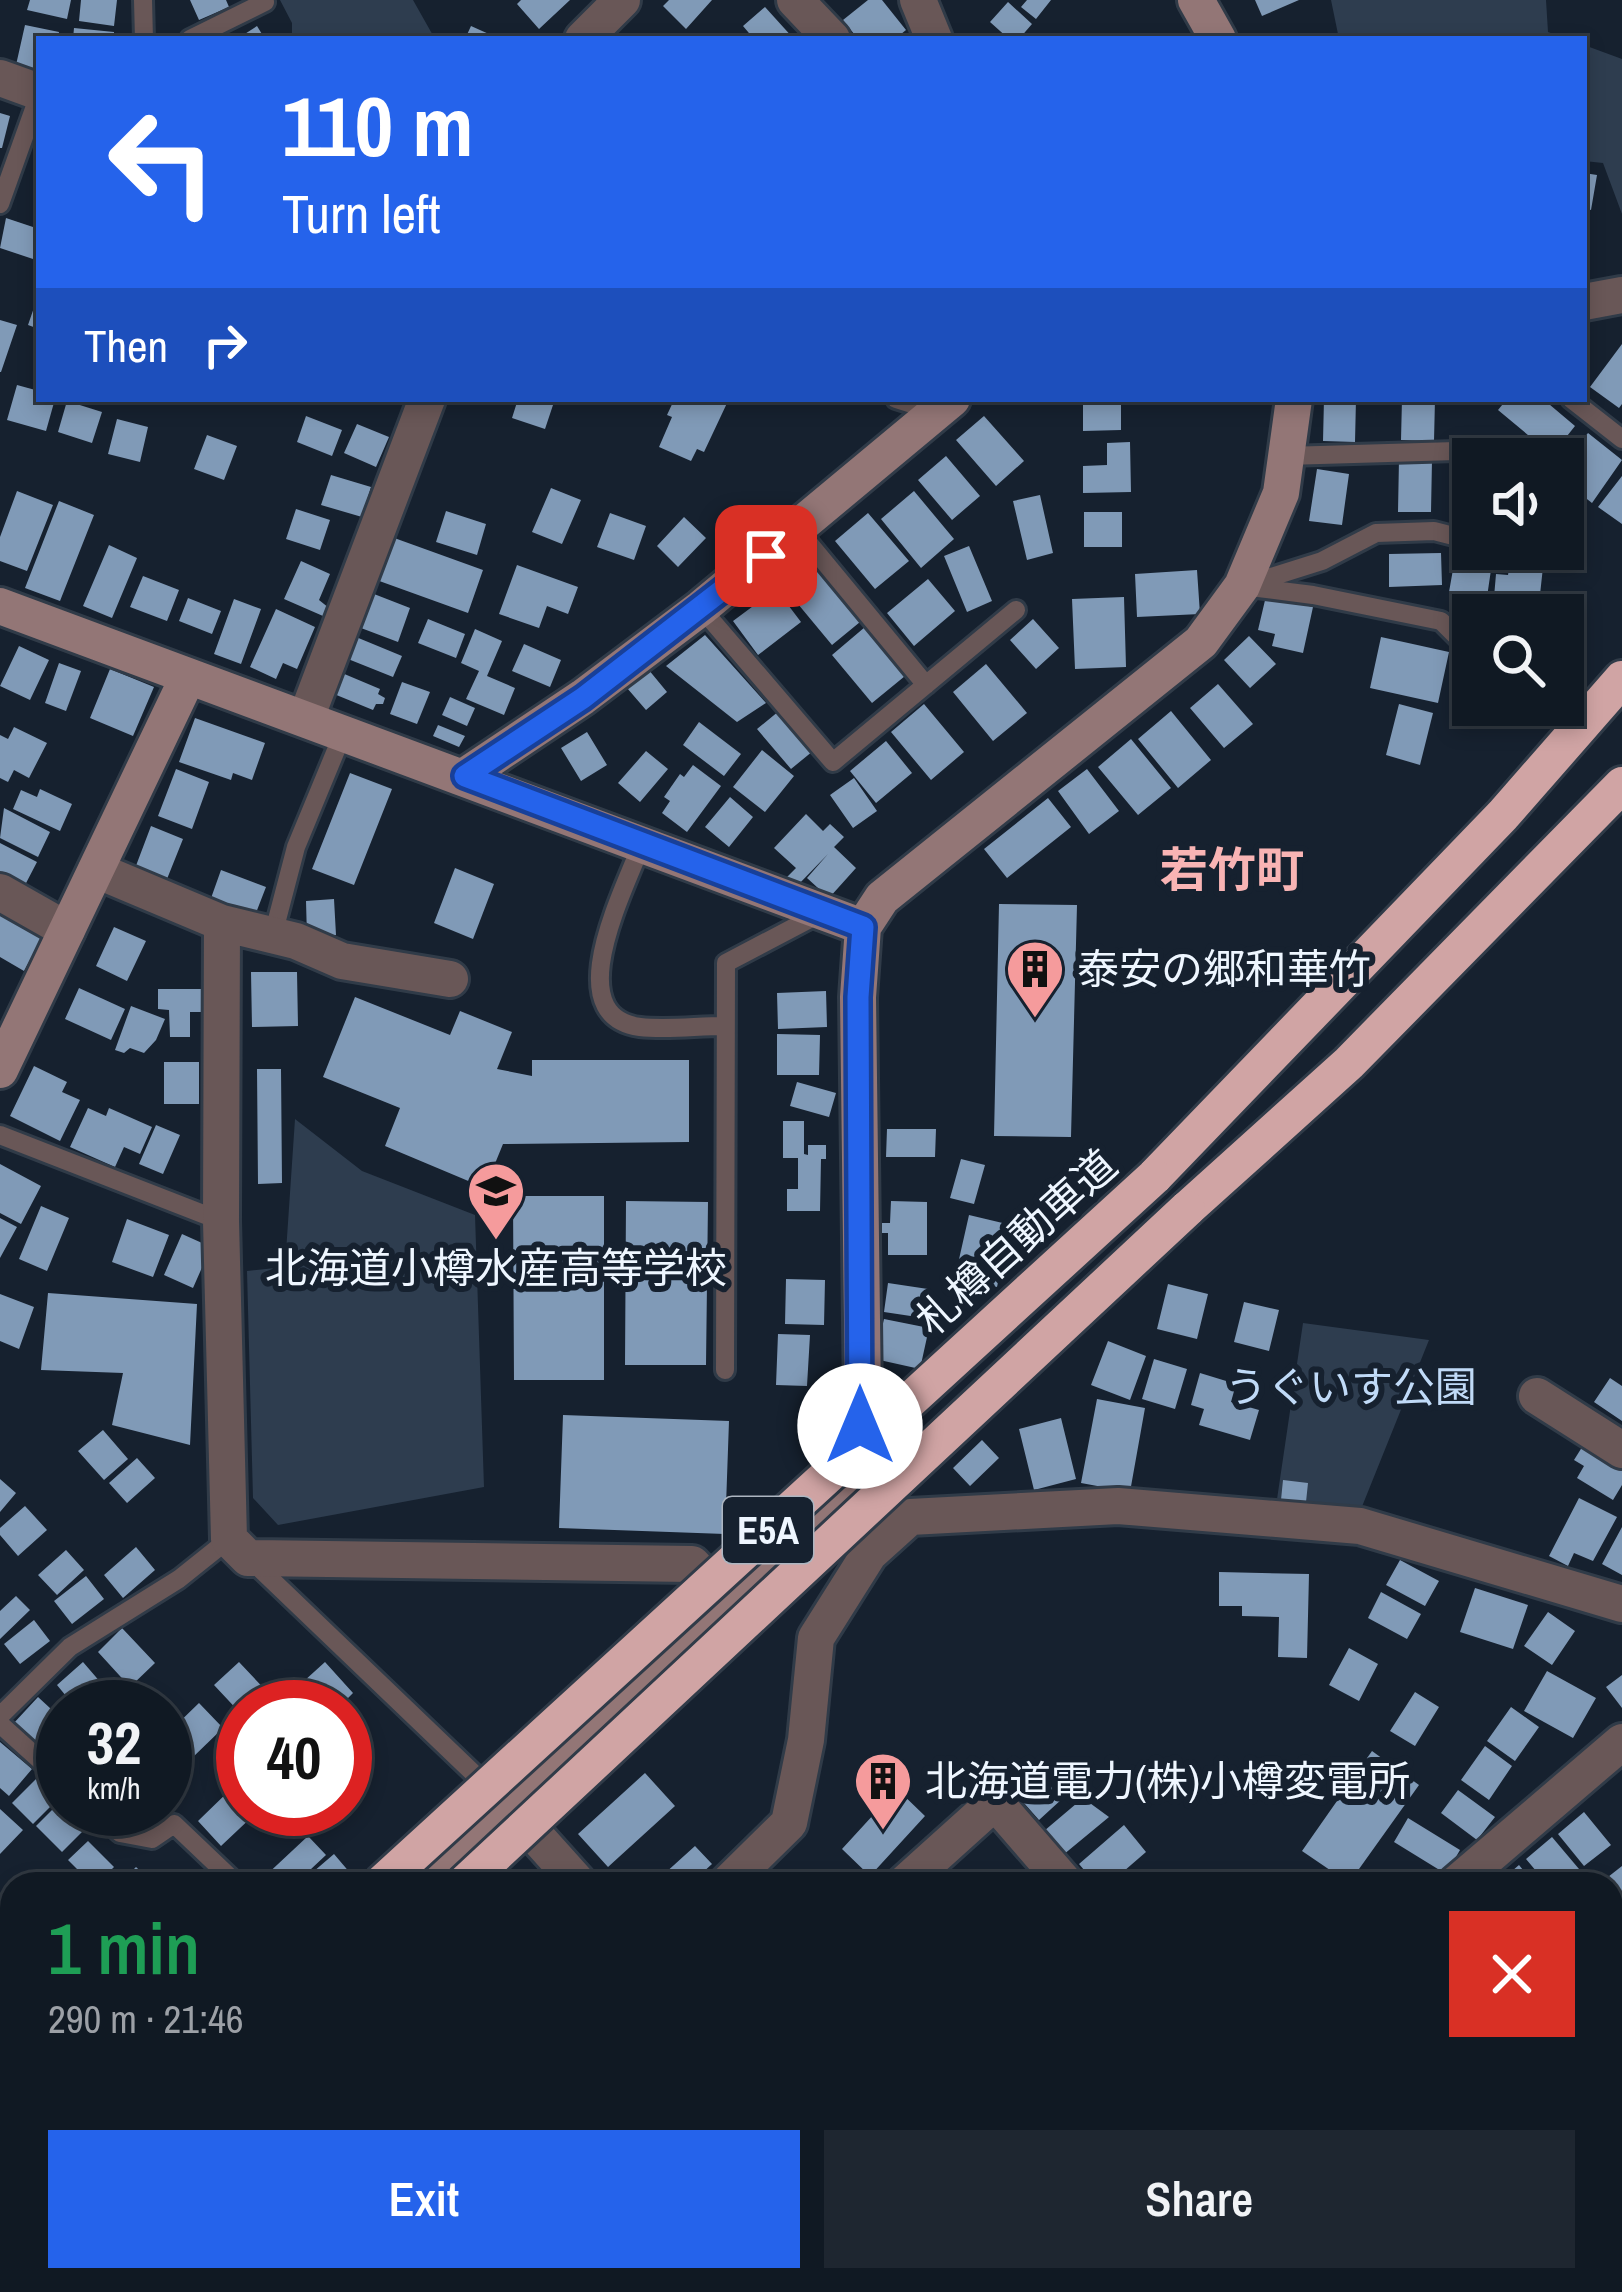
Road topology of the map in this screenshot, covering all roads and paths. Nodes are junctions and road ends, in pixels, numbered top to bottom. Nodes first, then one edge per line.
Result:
1 (143, 0) edge
2 (795, 0) edge
3 (918, 0) edge
4 (1196, 0) edge
5 (266, 2) edge
6 (618, 2) edge
7 (144, 36) edge
8 (196, 36) edge
9 (586, 36) edge
10 (829, 36) edge
11 (933, 36) edge
12 (1216, 36) edge
13 (0, 77) edge
14 (36, 92) edge
15 (36, 102) edge
16 (0, 204) edge
17 (426, 402) edge
18 (1294, 402) edge
19 (1574, 402) edge
20 (944, 405) edge
21 (1622, 440) edge
22 (1452, 451) edge
23 (1286, 456) junction
24 (798, 530) junction
25 (1452, 536) edge
26 (1242, 586) junction
27 (0, 606) edge
28 (701, 608) junction
29 (1016, 610) dead end
30 (1452, 632) edge
31 (188, 676) junction
32 (1622, 679) edge
33 (926, 685) junction
34 (306, 718) junction
35 (344, 731) junction
36 (465, 776) junction
37 (1622, 785) edge
38 (642, 843) junction
39 (96, 870) junction
40 (0, 892) edge
41 (823, 912) junction
42 (222, 922) junction
43 (863, 927) junction
44 (67, 930) junction
45 (273, 935) junction
46 (450, 979) dead end
47 (724, 1026) junction
48 (0, 1070) edge
49 (0, 1135) edge
50 (221, 1221) junction
51 (725, 1370) dead end
52 (1538, 1396) dead end
53 (1622, 1450) edge
54 (239, 1548) junction
55 (730, 1604) junction
56 (1622, 1604) edge
57 (641, 1719) junction
58 (0, 1720) edge
59 (1622, 1742) edge
60 (36, 1755) edge
61 (509, 1806) junction
62 (187, 1836) edge
63 (224, 1872) edge
64 (394, 1872) edge
65 (440, 1872) edge
66 (477, 1872) edge
67 (496, 1872) edge
68 (568, 1872) edge
69 (739, 1872) edge
70 (917, 1872) edge
71 (1056, 1872) edge
72 (1470, 1872) edge

1 - 7 lane
2 - 10 street
3 - 11 street
4 - 12 street
5 - 8 lane
6 - 9 street
13 - 14 street
15 - 16 lane
17 - 34 street
18 - 23 street
19 - 21 lane
20 - 24 street
22 - 23 lane
23 - 26 street
24 - 28 street
24 - 33 lane
25 - 26 lane
26 - 30 lane
26 - 43 street
27 - 31 street
28 - 33 lane
28 - 36 street
29 - 33 lane
31 - 34 street
31 - 39 street
32 - 64 highway, 札樽自動車道 / E5A, bridge
34 - 35 street
35 - 36 street
35 - 45 lane
36 - 38 street
37 - 57 highway, E5A, bridge
38 - 41 street
38 - 47 lane
39 - 42 street
39 - 44 street
40 - 44 street
41 - 43 street
41 - 47 lane
42 - 45 street
42 - 50 street
43 - 55 street
44 - 48 street
45 - 46 street
47 - 51 lane
49 - 50 lane
50 - 54 street
52 - 53 street
54 - 55 street
54 - 58 lane
54 - 61 lane
55 - 61 street
56 - 69 street
57 - 66 highway, E5A, bridge
57 - 67 highway, bridge
58 - 60 lane
59 - 72 street
61 - 65 street
61 - 68 street
62 - 63 lane
70 - 71 street

